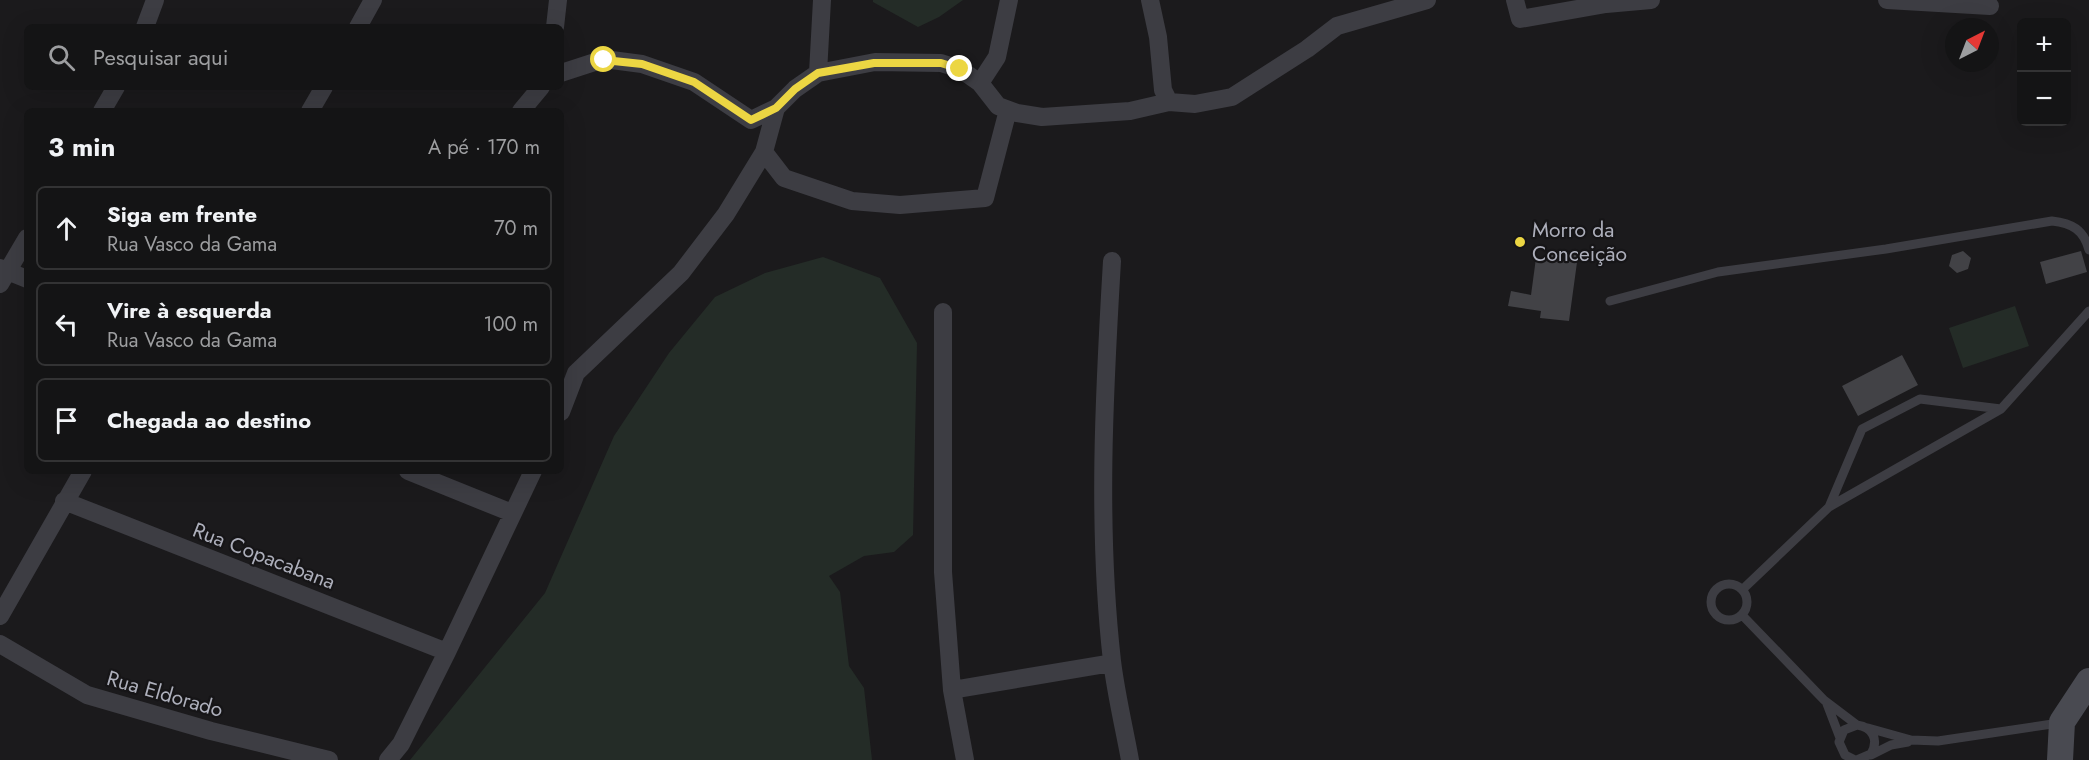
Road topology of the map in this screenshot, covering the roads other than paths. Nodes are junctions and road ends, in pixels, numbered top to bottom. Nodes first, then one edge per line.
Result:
1 (155, 0) edge
2 (373, 0) edge
3 (558, 0) edge
4 (822, 0) edge
5 (1009, 0) edge
6 (1150, 0) edge
7 (1427, 0) edge
8 (1515, 0) edge
9 (1651, 0) edge
10 (1887, 0) edge
11 (1990, 6) dead end
12 (146, 24) edge
13 (360, 24) edge
14 (555, 24) edge
15 (564, 72) edge
16 (818, 73) junction
17 (980, 83) junction
18 (114, 90) edge
19 (322, 90) edge
20 (538, 90) edge
21 (1169, 102) junction
22 (104, 108) edge
23 (312, 108) edge
24 (524, 108) edge
25 (776, 108) junction
26 (1008, 110) junction
27 (764, 152) junction
28 (24, 242) edge
29 (2089, 250) edge
30 (1112, 261) dead end
31 (2, 275) edge
32 (24, 279) edge
33 (1610, 301) dead end
34 (2089, 311) edge
35 (943, 312) dead end
36 (564, 404) edge
37 (2001, 409) junction
38 (81, 474) edge
39 (415, 474) edge
40 (532, 474) edge
41 (64, 501) junction
42 (1829, 507) junction
43 (512, 513) junction
44 (1743, 589) junction
45 (1742, 615) junction
46 (0, 616) edge
47 (0, 644) edge
48 (447, 652) junction
49 (1112, 663) junction
50 (2089, 681) edge
51 (952, 690) junction
52 (1824, 700) junction
53 (2062, 722) junction
54 (1857, 725) junction
55 (1868, 728) junction
56 (1840, 738) junction
57 (1917, 741) junction
58 (1842, 755) edge
59 (1861, 759) edge
60 (329, 760) edge
61 (388, 760) edge
62 (965, 760) edge
63 (1130, 760) edge
64 (2060, 760) edge

1 - 12 street
2 - 13 street
3 - 14 street
4 - 16 street
5 - 17 street
6 - 21 street
7 - 21 street
8 - 9 street
10 - 11 street
15 - 25 street
16 - 17 street
16 - 25 street
17 - 26 street
18 - 22 street
19 - 23 street
20 - 24 street
21 - 26 street
25 - 27 street
26 - 27 street
27 - 36 street
28 - 31 street
29 - 33 lane
30 - 49 street
31 - 32 street
34 - 37 lane
35 - 51 street
37 - 42 lane
37 - 42 lane
38 - 41 street
39 - 43 street
40 - 43 street
41 - 46 street
41 - 48 street, Rua Copacabana
42 - 44 lane
43 - 48 street
44 - 45 lane
44 - 45 lane
45 - 52 lane
47 - 60 street, Rua Eldorado
48 - 61 street
49 - 51 street
49 - 63 street
50 - 53 street
51 - 62 street
52 - 54 lane
52 - 56 lane
53 - 57 lane
53 - 64 street
54 - 55 lane
54 - 56 lane
55 - 57 lane
55 - 59 lane
56 - 58 lane
57 - 59 lane
58 - 59 lane

